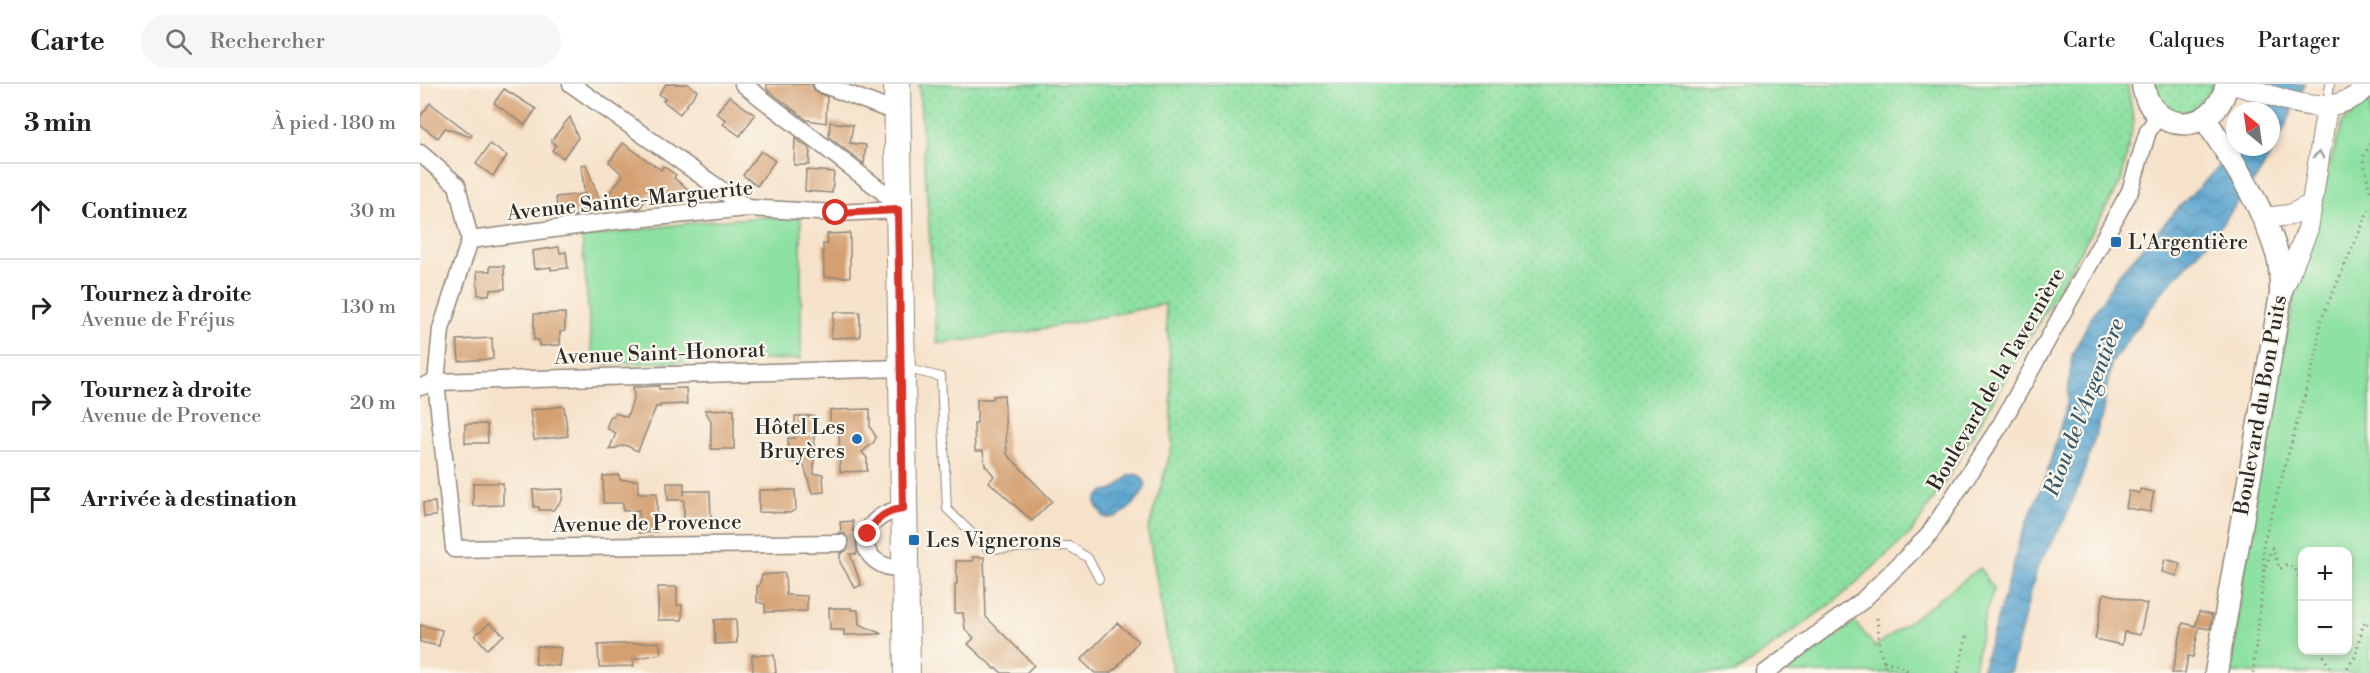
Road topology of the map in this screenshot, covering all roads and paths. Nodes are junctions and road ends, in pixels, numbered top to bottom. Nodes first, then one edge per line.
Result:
1 (571, 84) edge
2 (743, 84) edge
3 (822, 84) edge
4 (897, 84) edge
5 (2143, 84) edge
6 (2229, 84) edge
7 (2330, 84) edge
8 (2370, 84) edge
9 (2327, 106) junction
10 (897, 113) junction
11 (2158, 115) junction
12 (2205, 119) junction
13 (2370, 144) edge
14 (420, 153) edge
15 (2370, 191) edge
16 (2312, 204) junction
17 (2370, 207) edge
18 (747, 208) junction
19 (898, 210) junction
20 (2260, 212) junction
21 (470, 240) junction
22 (2282, 294) junction
23 (902, 368) junction
24 (428, 385) edge
25 (903, 509) junction
26 (854, 542) junction
27 (906, 570) junction
28 (2264, 571) junction
29 (2298, 573) edge
30 (1099, 579) dead end
31 (1877, 618) dead end
32 (2370, 627) edge
33 (1967, 634) dead end
34 (2323, 655) edge
35 (1884, 661) junction
36 (907, 673) edge
37 (1765, 673) edge
38 (1887, 673) edge
39 (1911, 673) edge
40 (1958, 673) edge
41 (2216, 673) edge
42 (2253, 673) edge
43 (2332, 673) edge
44 (2344, 673) edge

1 - 18 street
2 - 19 street
3 - 10 street
4 - 10 main road
5 - 11 main road
6 - 9 street
6 - 12 main road
7 - 9 lane
8 - 9 street
16 -> 9 street
10 - 19 main road
11 - 12 main road
11 - 37 street, Boulevard de la Tavernière
12 - 20 main road, Boulevard du Bon Puits
13 - 15 path
14 - 21 street
16 - 20 street
16 - 22 street
17 - 28 path
18 - 19 street, Avenue Sainte-Marguerite
18 - 21 street, Avenue Sainte-Marguerite
19 - 23 main road
20 - 22 main road, Boulevard du Bon Puits
21 - 24 street
22 - 41 main road, Boulevard du Bon Puits
23 - 24 street, Avenue Saint-Honorat
23 - 25 main road
23 - 30 lane
24 - 26 street, Avenue de Provence
25 - 26 street
25 - 27 main road
26 - 27 street
27 - 36 main road
28 - 29 path
28 - 42 path
31 - 35 path
32 - 44 path
33 - 40 path
34 - 43 path
35 - 38 path
35 - 39 path

